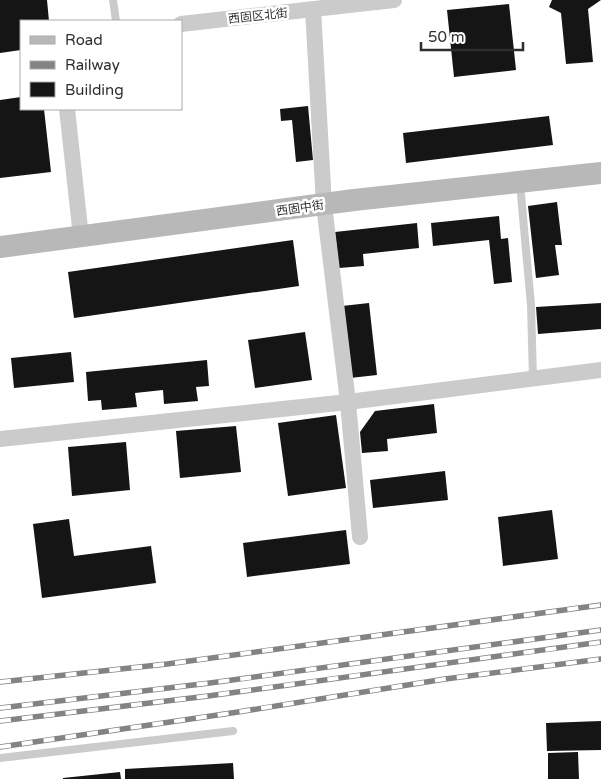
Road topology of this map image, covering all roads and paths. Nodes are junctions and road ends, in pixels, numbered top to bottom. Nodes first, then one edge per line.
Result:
1 (113, 0) edge
2 (394, 0) edge
3 (313, 10) junction
4 (116, 20) edge
5 (182, 24) edge
6 (67, 110) edge
7 (601, 173) edge
8 (520, 182) junction
9 (324, 205) junction
10 (81, 237) junction
11 (0, 247) edge
12 (601, 370) edge
13 (533, 379) junction
14 (348, 402) junction
15 (0, 439) edge
16 (360, 537) dead end
17 (233, 731) dead end
18 (0, 758) edge

1 - 4 lane
2 - 3 street, 西固区北街
3 - 5 street, 西固区北街
3 - 9 street
6 - 10 street
7 - 8 street, 西固中街
8 - 9 street, 西固中街
8 - 13 lane
9 - 10 street, 西固中街
9 - 14 street
10 - 11 street, 西固中街
12 - 13 street
13 - 14 street
14 - 15 street
14 - 16 street
17 - 18 lane

